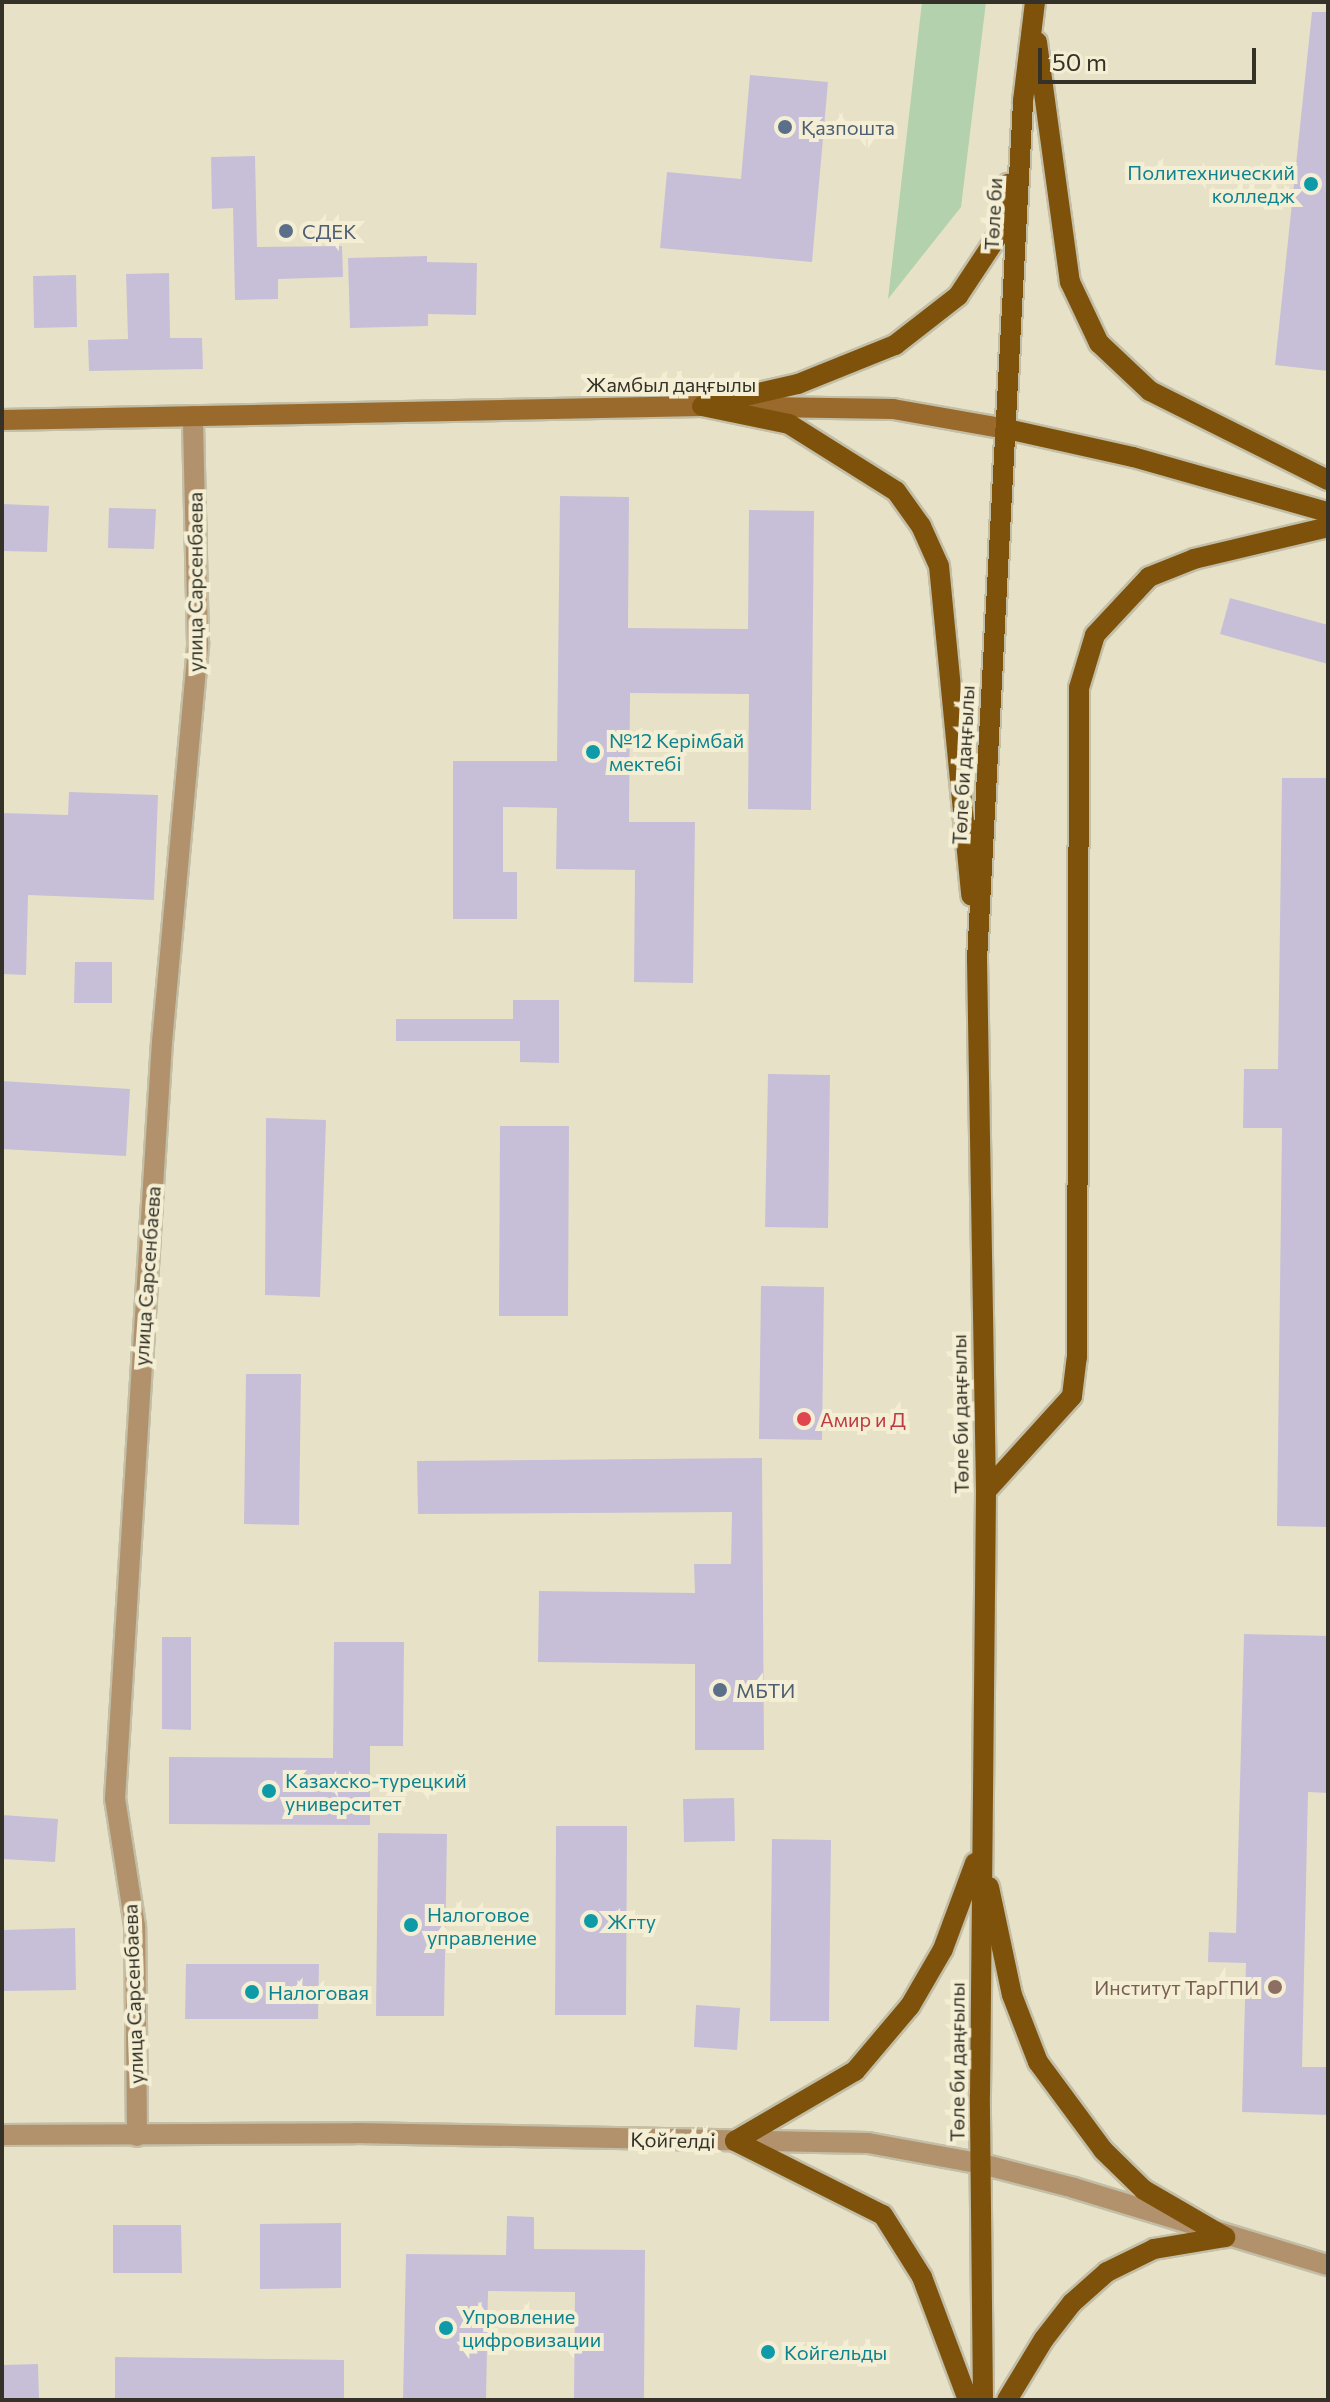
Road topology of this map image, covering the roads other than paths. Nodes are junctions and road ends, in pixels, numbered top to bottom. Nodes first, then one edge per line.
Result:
1 (1034, 9) edge
2 (1023, 101) junction
3 (702, 406) junction
4 (193, 416) junction
5 (2, 420) edge
6 (1007, 429) junction
7 (1328, 480) edge
8 (1328, 512) edge
9 (1328, 527) edge
10 (977, 960) junction
11 (986, 1491) junction
12 (981, 1848) junction
13 (2, 2135) edge
14 (137, 2136) junction
15 (735, 2141) junction
16 (982, 2164) junction
17 (1225, 2237) junction
18 (1328, 2265) edge
19 (968, 2400) edge
20 (983, 2400) edge
21 (1007, 2400) edge

1 - 2 main road, Төле би
1 - 7 main road
2 - 3 main road
2 - 6 main road, Төле би
3 - 4 main road, Жамбыл даңғылы
3 - 6 main road, Жамбыл даңғылы
3 - 10 main road
4 - 5 main road, Жамбыл даңғылы
4 - 14 street, улица Сарсенбаева
6 - 8 main road, Жамбыл даңғылы
6 - 10 main road, Төле би даңғылы
9 - 11 main road
10 - 11 main road, Төле би даңғылы
11 - 12 main road, Төле би даңғылы
12 - 15 main road
12 - 16 main road, Төле би даңғылы
12 - 17 main road
13 - 14 street, Қойгелді
14 - 15 street, Қойгелді
15 - 16 street, Қойгелді
15 - 19 main road
16 - 17 street, Қойгелді
16 - 20 main road, Төле би даңғылы
17 - 18 street, Қойгелді
17 - 21 main road

